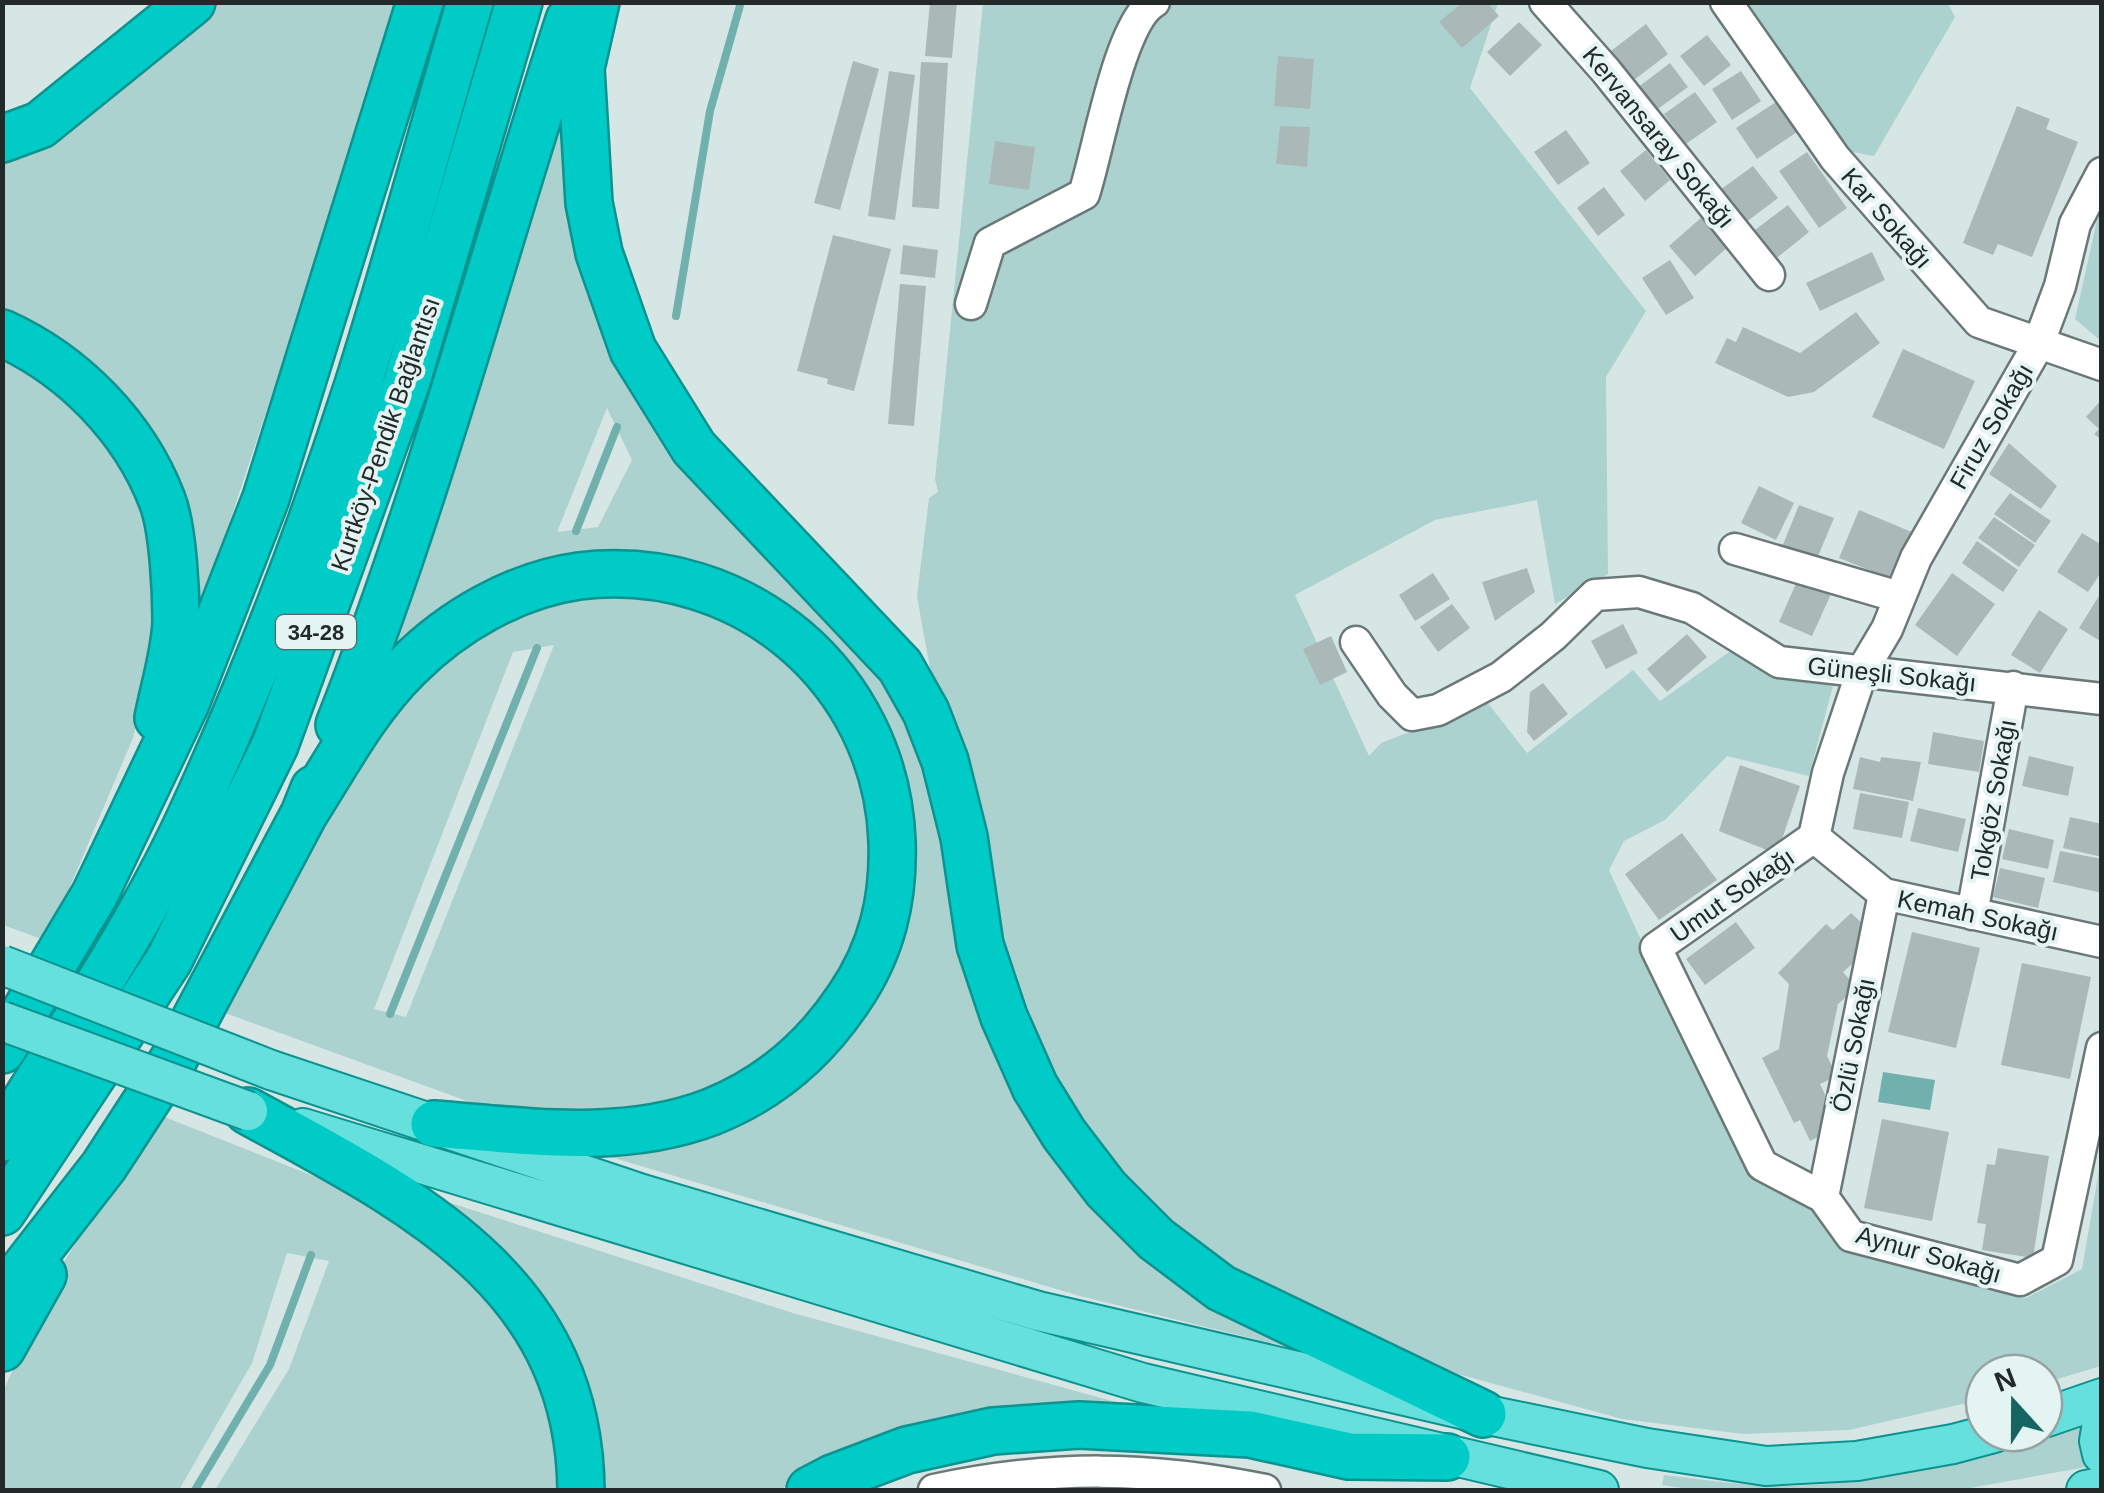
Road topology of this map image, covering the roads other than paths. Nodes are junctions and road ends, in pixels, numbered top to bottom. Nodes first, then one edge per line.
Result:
1 (192, 2) edge
2 (420, 2) edge
3 (470, 2) edge
4 (519, 2) edge
5 (575, 2) edge
6 (596, 2) edge
7 (1154, 2) edge
8 (1726, 2) edge
9 (1562, 9) edge
10 (2, 139) edge
11 (2102, 174) edge
12 (1768, 275) dead end
13 (971, 304) dead end
14 (2, 333) edge
15 (2038, 345) junction
16 (2102, 365) edge
17 (1735, 549) dead end
18 (1899, 596) junction
19 (1356, 642) dead end
20 (1862, 671) junction
21 (2014, 687) junction
22 (2102, 699) edge
23 (304, 814) junction
24 (1814, 837) junction
25 (95, 894) junction
26 (1884, 894) junction
27 (1972, 914) junction
28 (2102, 942) edge
29 (1656, 948) joint
30 (2, 965) edge
31 (2, 1021) edge
32 (2102, 1048) edge
33 (2, 1050) edge
34 (2098, 1084) edge
35 (248, 1111) junction
36 (434, 1124) junction
37 (2, 1138) edge
38 (104, 1166) junction
39 (1823, 1197) junction
40 (2, 1212) edge
41 (2, 1297) edge
42 (2, 1348) edge
43 (2102, 1398) edge
44 (2064, 1411) edge
45 (1483, 1414) junction
46 (2102, 1423) edge
47 (1964, 1441) edge
48 (2102, 1454) edge
49 (1448, 1457) junction
50 (2102, 1487) edge
51 (581, 1490) edge
52 (810, 1490) edge
53 (934, 1490) edge
54 (1265, 1490) edge
55 (1598, 1490) edge
56 (2086, 1490) edge

1 - 10 highway
2 - 25 highway
3 - 37 highway, Kurtköy-Pendik Bağlantısı / 34-28
4 - 40 highway, Kurtköy-Pendik Bağlantısı / 34-28
5 - 23 highway
6 - 45 highway
7 - 13 street
8 - 15 street, Kar Sokağı
9 - 12 street, Kervansaray Sokağı
11 - 15 street, Firuz Sokağı
14 - 25 highway
15 - 16 street, Kar Sokağı
15 - 18 street, Firuz Sokağı
17 - 18 street
18 - 20 street, Firuz Sokağı
19 - 20 street, Güneşli Sokağı
20 - 21 street, Güneşli Sokağı
20 - 24 street, Umut Sokağı
21 - 22 street, Güneşli Sokağı
21 - 27 street, Tokgöz Sokağı
23 - 36 highway
23 - 38 highway
24 - 26 street, Kemah Sokağı
24 - 29 street, Umut Sokağı
25 - 33 highway
26 - 27 street, Kemah Sokağı
26 - 39 street, Özlü Sokağı
27 - 28 street, Kemah Sokağı
29 - 39 street, Aynur Sokağı
30 - 36 main road, bridge
31 - 35 main road, bridge
32 - 34 street
34 - 39 street, Aynur Sokağı
35 - 49 main road
35 - 51 highway
36 - 45 main road
38 - 41 highway
38 - 42 highway
43 - 44 main road
45 - 47 main road
46 - 48 main road
49 - 52 highway
49 - 55 main road
50 - 56 main road
53 - 54 street

